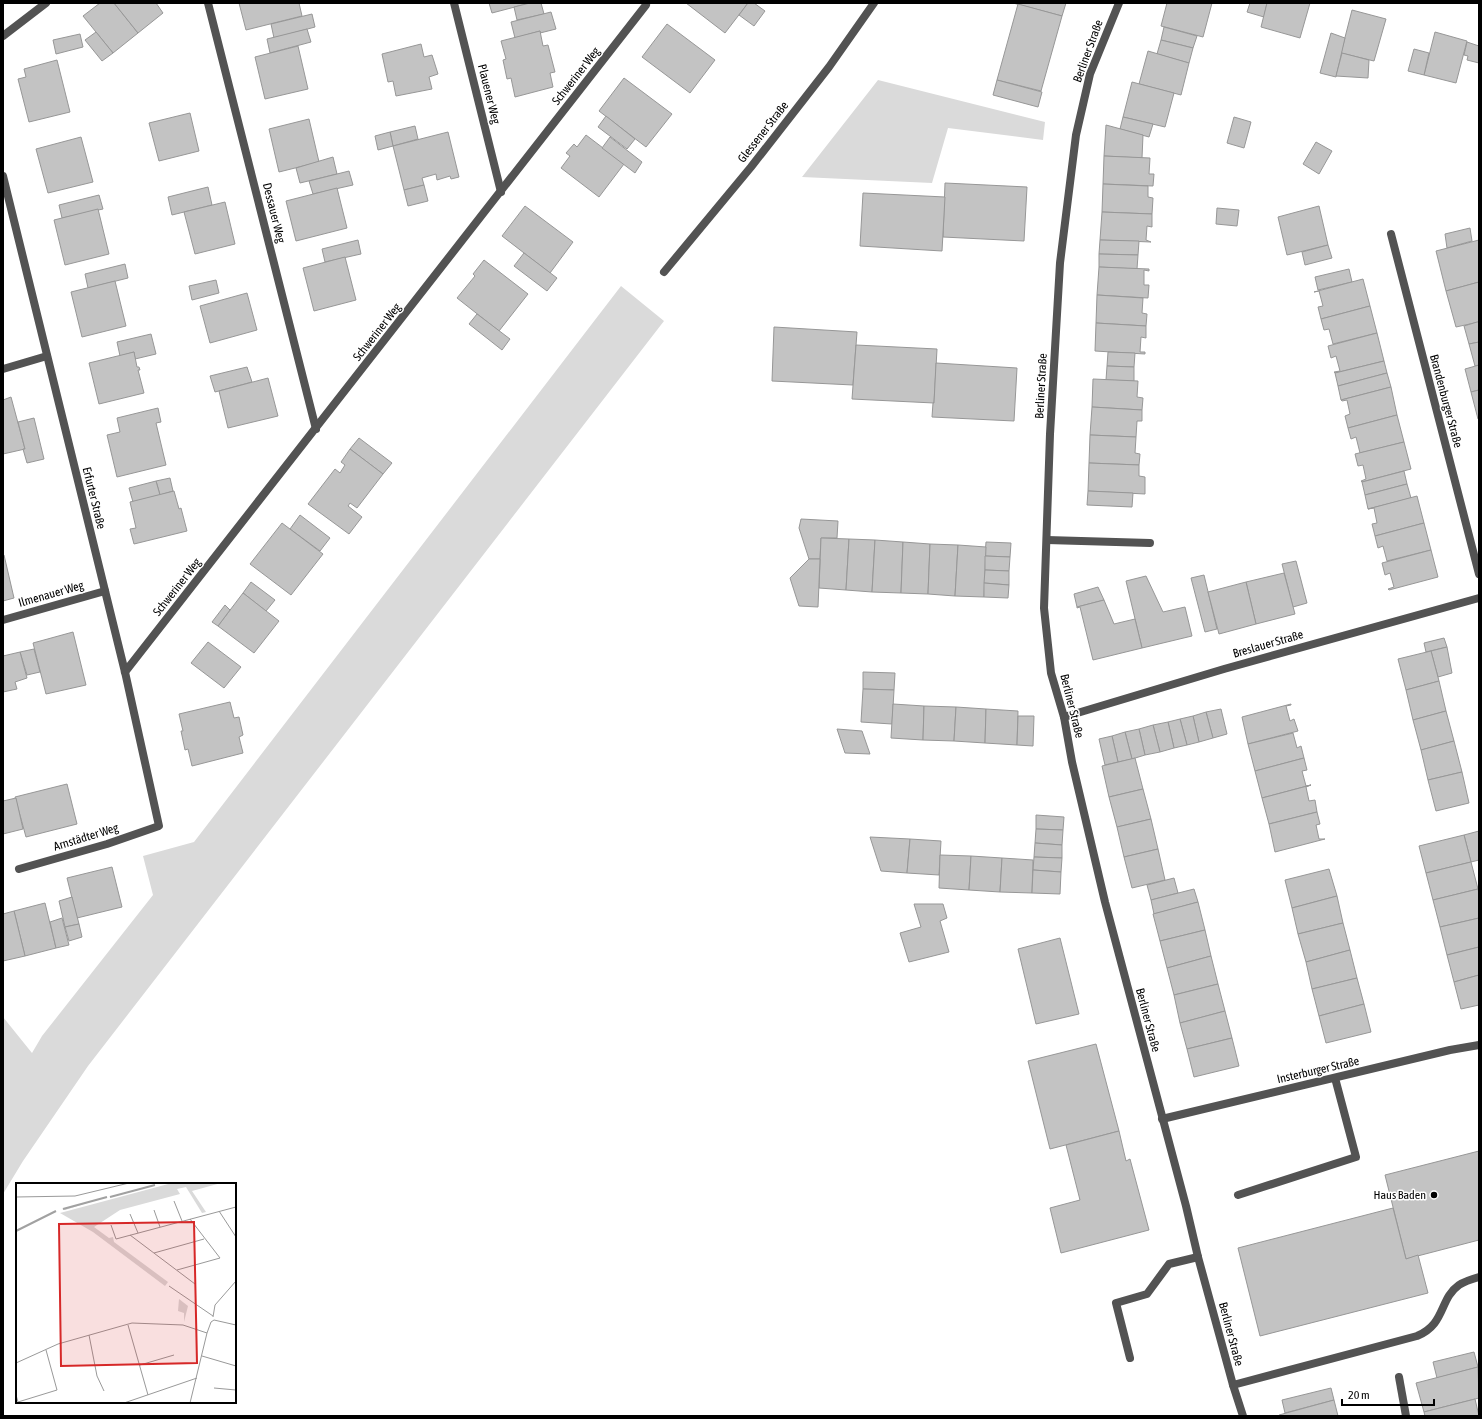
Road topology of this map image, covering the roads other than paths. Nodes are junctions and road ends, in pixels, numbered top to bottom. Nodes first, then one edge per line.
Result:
1 (46, 3) edge
2 (208, 3) edge
3 (454, 3) edge
4 (874, 3) edge
5 (1119, 3) edge
6 (646, 5) dead end
7 (3, 36) edge
8 (3, 176) edge
9 (501, 192) junction
10 (1391, 234) dead end
11 (664, 272) dead end
12 (47, 356) junction
13 (3, 368) edge
14 (316, 429) junction
15 (1047, 540) junction
16 (1150, 543) dead end
17 (1479, 574) edge
18 (105, 591) junction
19 (1479, 598) edge
20 (3, 620) edge
21 (125, 672) junction
22 (1064, 717) junction
23 (159, 826) joint
24 (19, 869) dead end
25 (1479, 1045) edge
26 (1335, 1078) junction
27 (1162, 1120) junction
28 (1238, 1195) dead end
29 (1198, 1257) junction
30 (1479, 1277) edge
31 (1130, 1358) dead end
32 (1399, 1377) dead end
33 (1233, 1385) junction
34 (1243, 1416) edge
35 (1406, 1416) edge

1 - 7 street
2 - 14 street, Dessauer Weg
3 - 9 street, Plauener Weg
4 - 11 street, Glessener Straße
5 - 15 street, Berliner Straße
6 - 9 street, Schweriner Weg
8 - 12 street, Erfurter Straße
9 - 14 street, Schweriner Weg
10 - 17 street, Brandenburger Straße
12 - 13 street
12 - 18 street, Erfurter Straße
14 - 21 street, Schweriner Weg
15 - 16 street
15 - 22 street, Berliner Straße
18 - 20 street, Ilmenauer Weg
18 - 21 street, Erfurter Straße
19 - 22 street, Breslauer Straße
21 - 23 street, Erfurter Straße
22 - 27 street, Berliner Straße
23 - 24 street, Arnstädter Weg
25 - 26 street, Insterburger Straße
26 - 27 street, Insterburger Straße
26 - 28 street
27 - 29 street, Berliner Straße
29 - 31 street
29 - 33 street, Berliner Straße
30 - 33 street
32 - 35 street
33 - 34 street, Berliner Straße

